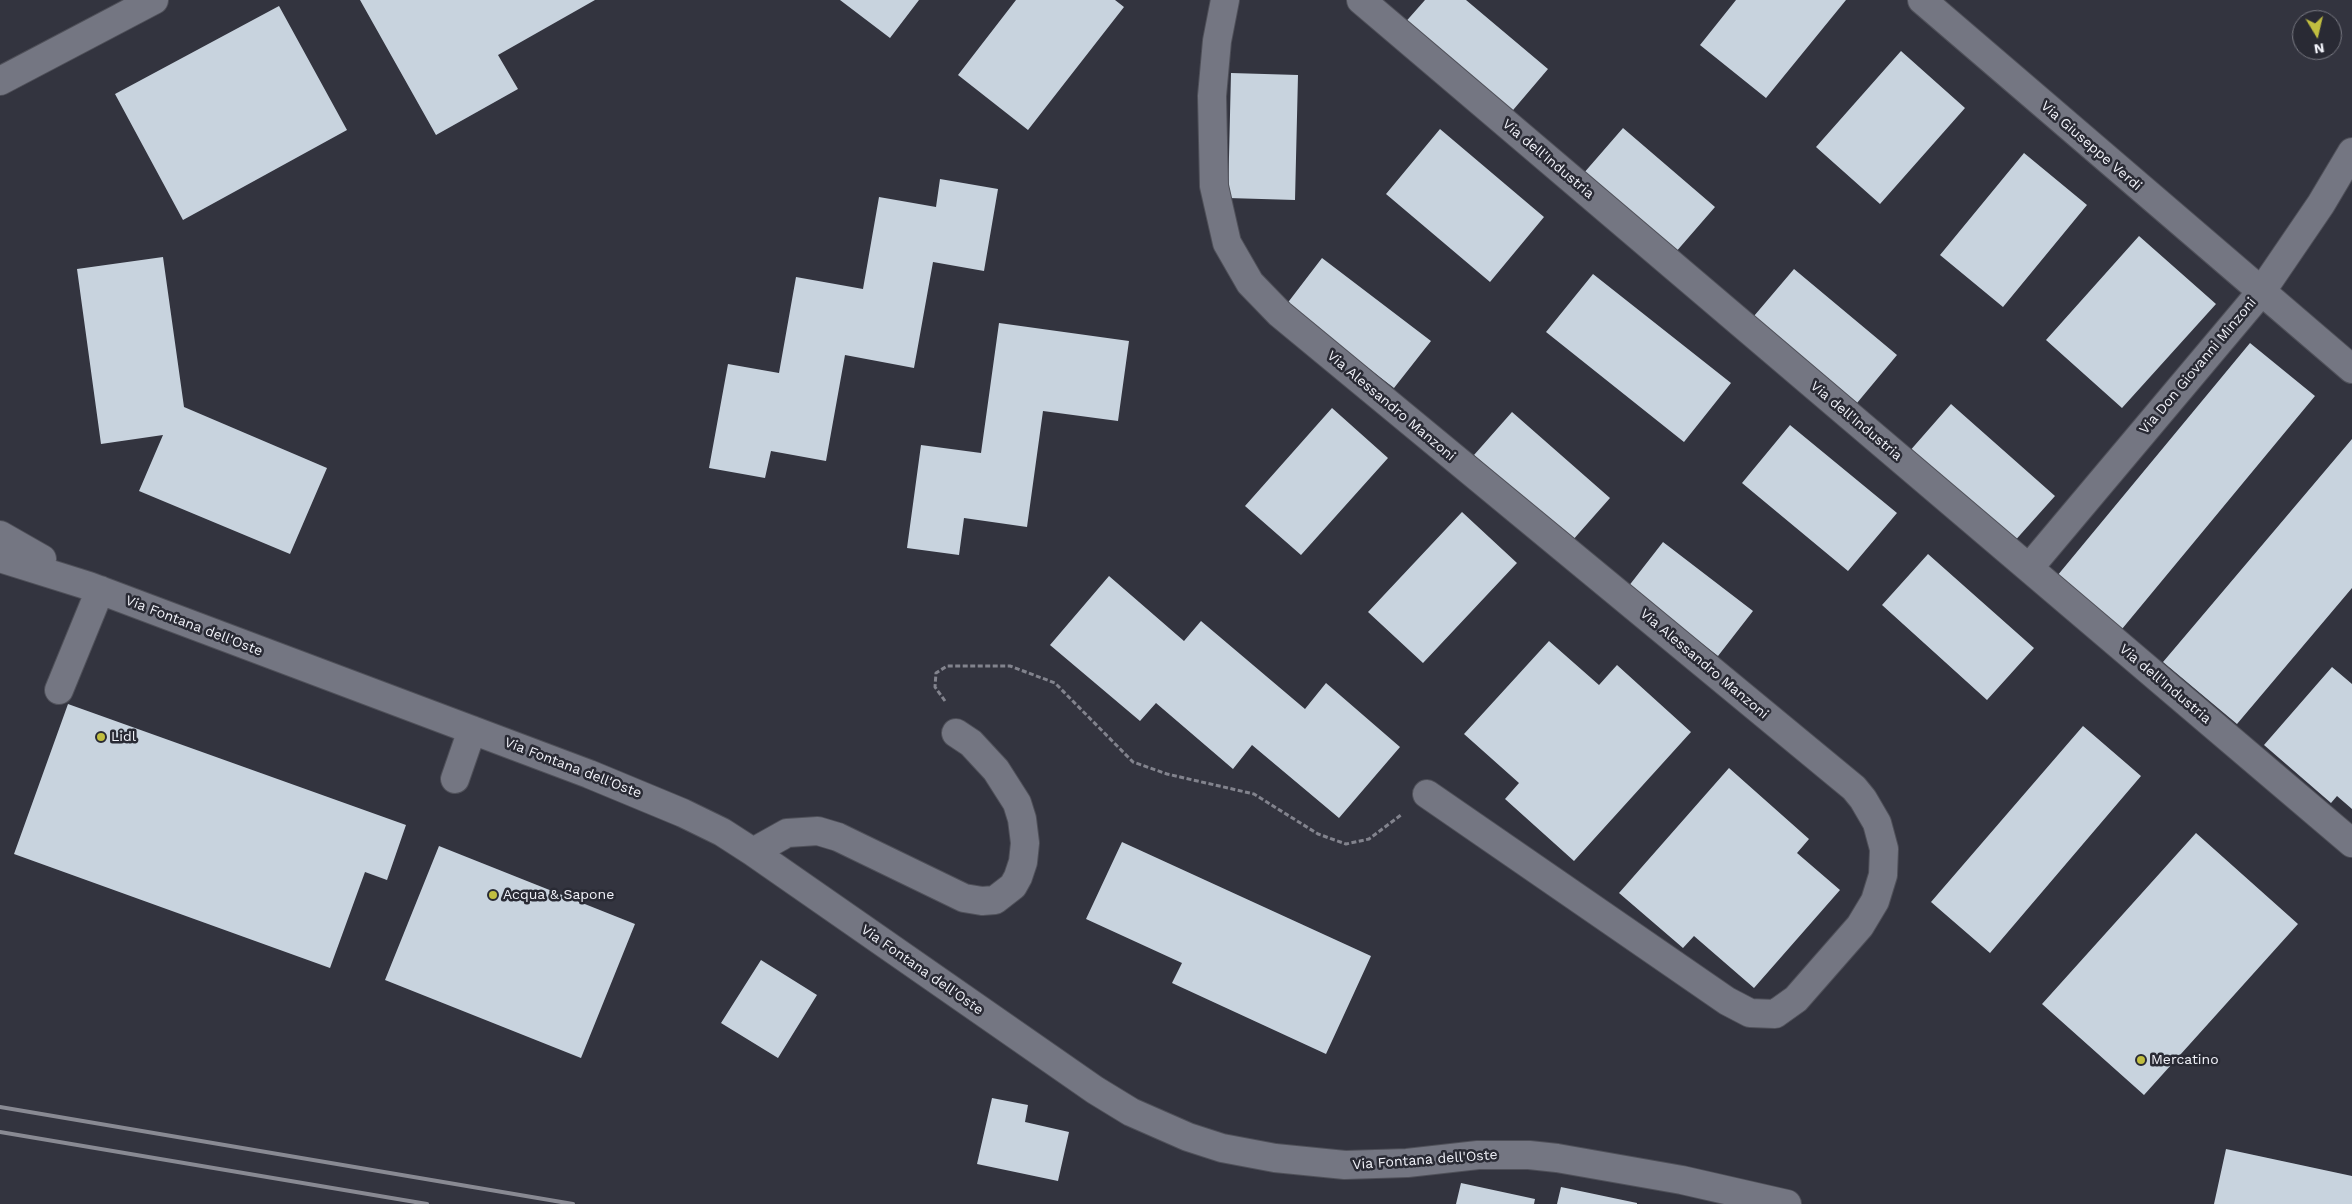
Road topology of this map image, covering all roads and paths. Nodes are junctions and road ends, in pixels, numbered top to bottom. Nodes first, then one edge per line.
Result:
1 (154, 0) edge
2 (1225, 0) edge
3 (1361, 0) edge
4 (1922, 0) edge
5 (0, 81) edge
6 (2352, 152) edge
7 (2261, 292) junction
8 (2352, 369) edge
9 (0, 535) edge
10 (0, 558) edge
11 (2029, 568) junction
12 (94, 588) junction
13 (59, 690) dead end
14 (951, 704) dead end
15 (472, 730) junction
16 (956, 733) dead end
17 (455, 779) dead end
18 (1427, 794) joint
19 (2352, 843) edge
20 (754, 852) junction
21 (1787, 1204) edge

1 - 5 street
2 - 18 street, Via Alessandro Manzoni
3 - 11 street, Via dell'Industria
4 - 7 street, Via Giuseppe Verdi
6 - 7 street, Via Don Giovanni Minzoni
7 - 8 street, Via Giuseppe Verdi
7 - 11 street, Via Don Giovanni Minzoni
9 - 12 street, Via Fontana dell'Oste
10 - 12 street, Via Fontana dell'Oste
11 - 19 street, Via dell'Industria
12 - 13 street
12 - 15 street, Via Fontana dell'Oste
14 - 18 path
15 - 17 street
15 - 20 street, Via Fontana dell'Oste
16 - 20 street
20 - 21 street, Via Fontana dell'Oste

